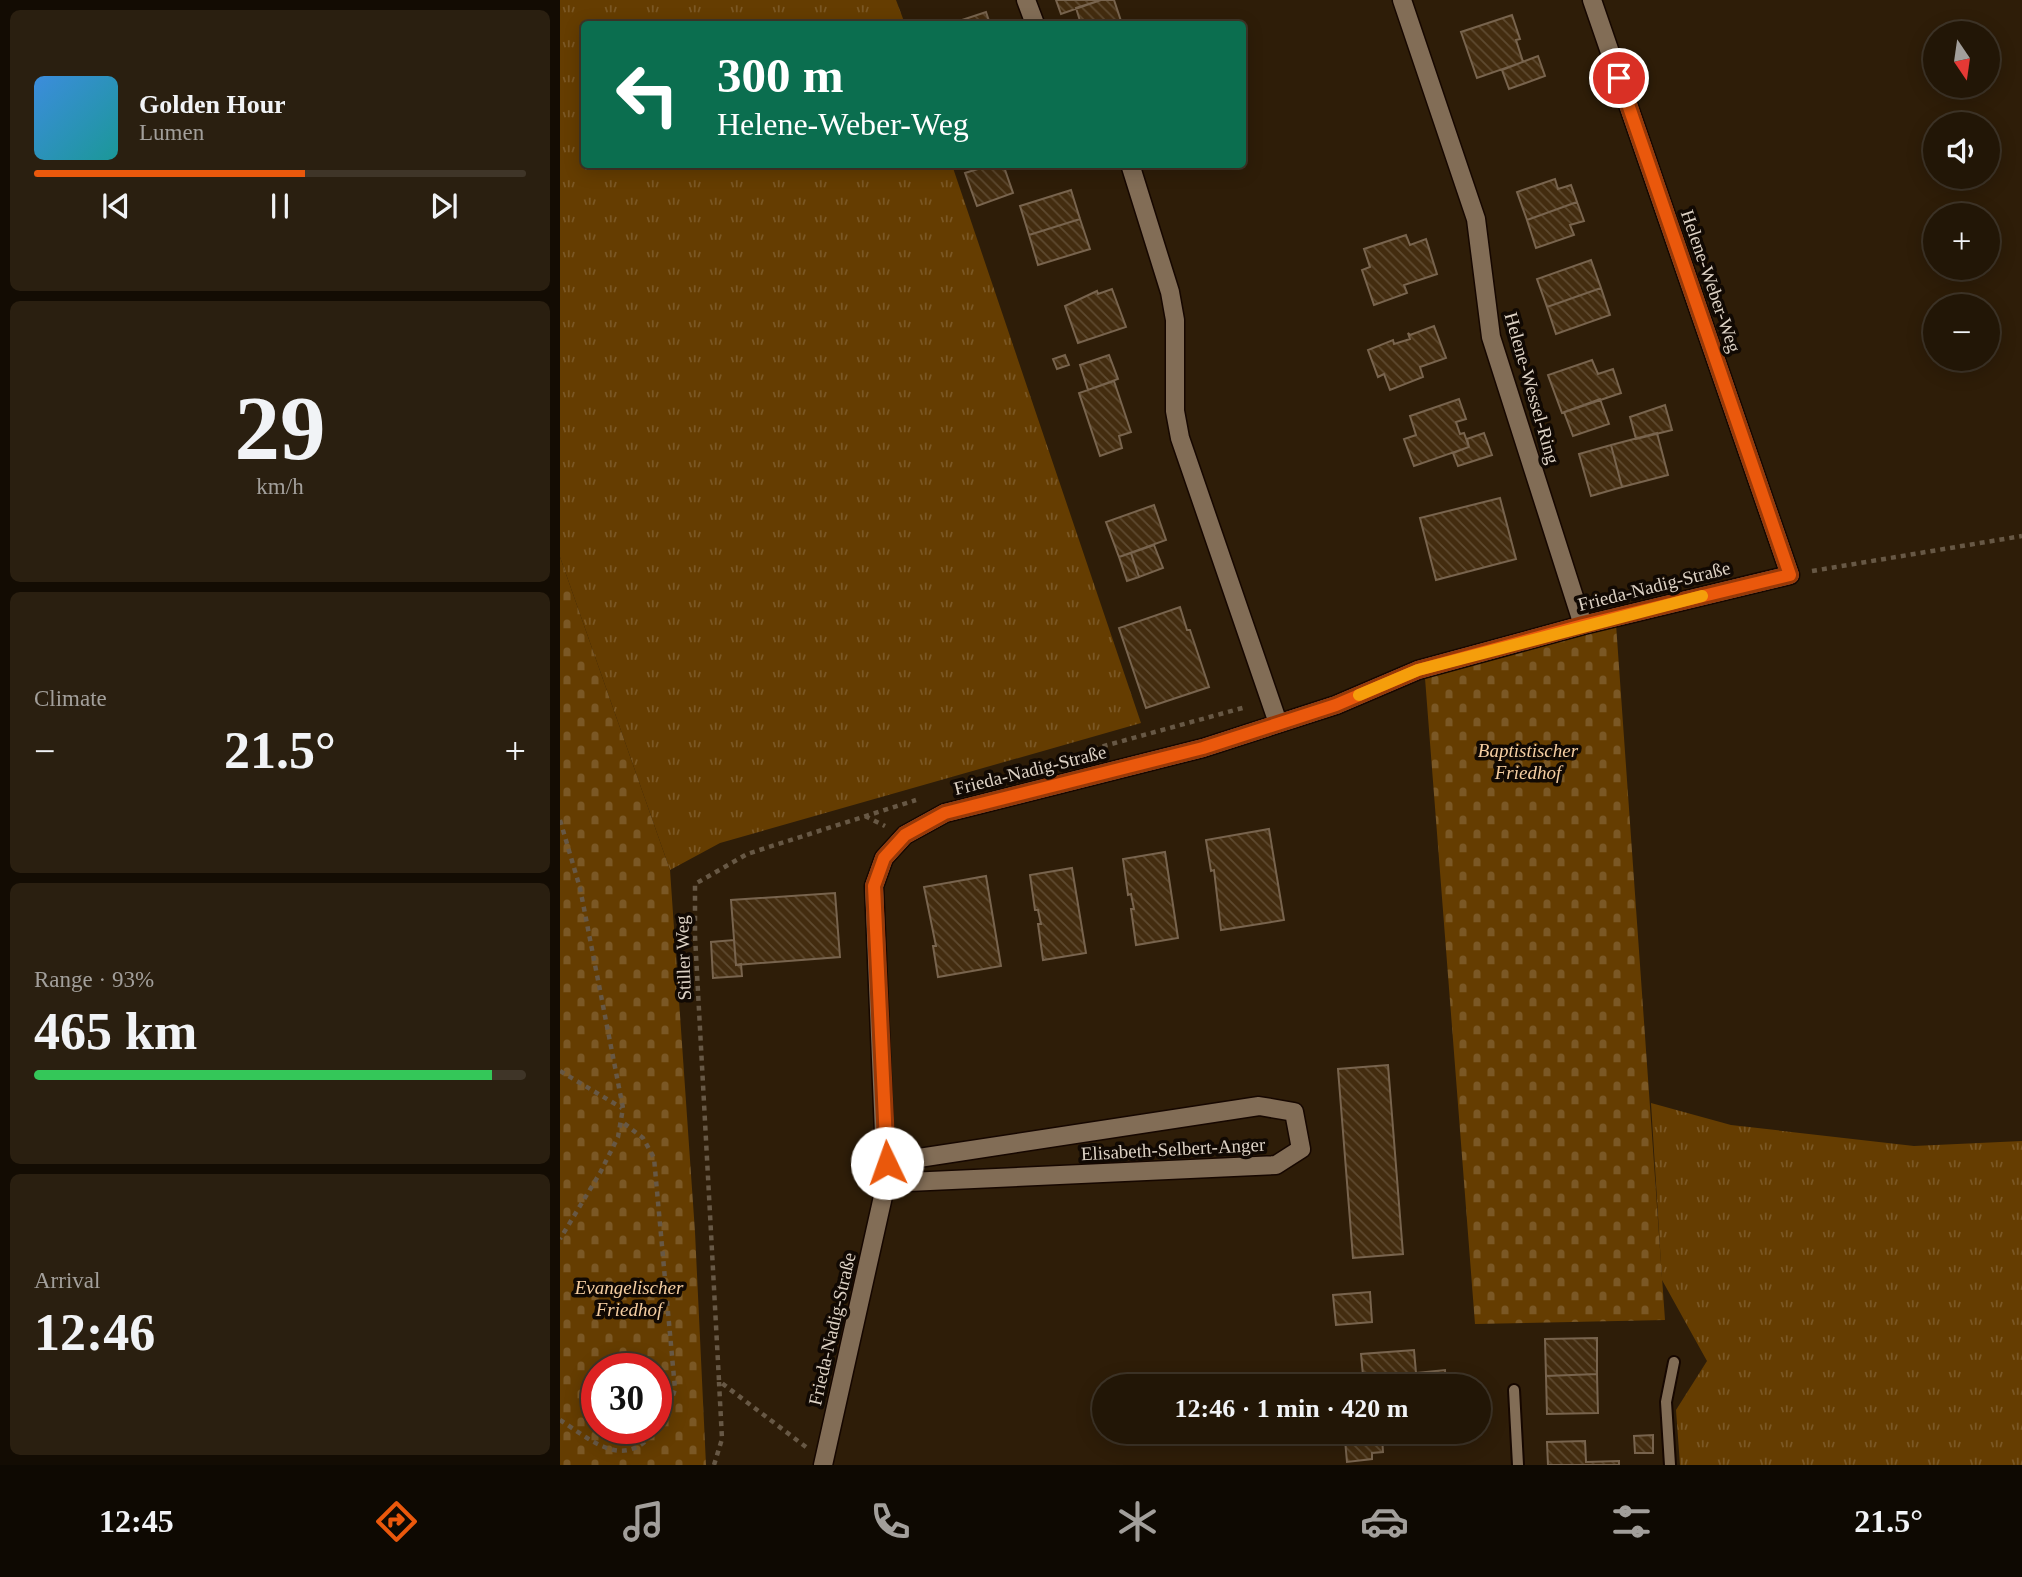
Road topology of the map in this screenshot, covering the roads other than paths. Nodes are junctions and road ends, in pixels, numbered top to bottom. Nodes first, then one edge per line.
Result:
1 (1026, 0) edge
2 (1402, 0) edge
3 (1591, 0) edge
4 (1034, 21) edge
5 (1131, 168) edge
6 (1790, 575) joint
7 (1583, 625) junction
8 (1278, 723) junction
9 (887, 1163) junction
10 (886, 1183) junction
11 (1674, 1362) dead end
12 (1514, 1390) dead end
13 (823, 1463) edge
14 (1518, 1465) edge
15 (1670, 1465) edge

1 - 4 street
2 - 7 street, Helene-Wessel-Ring
3 - 6 street, Helene-Weber-Weg
5 - 8 street
6 - 7 street, Frieda-Nadig-Straße
7 - 8 street, Frieda-Nadig-Straße
8 - 9 street, Frieda-Nadig-Straße
9 - 10 street, Frieda-Nadig-Straße
9 - 10 street, Elisabeth-Selbert-Anger
10 - 13 street, Frieda-Nadig-Straße
11 - 15 lane
12 - 14 lane

